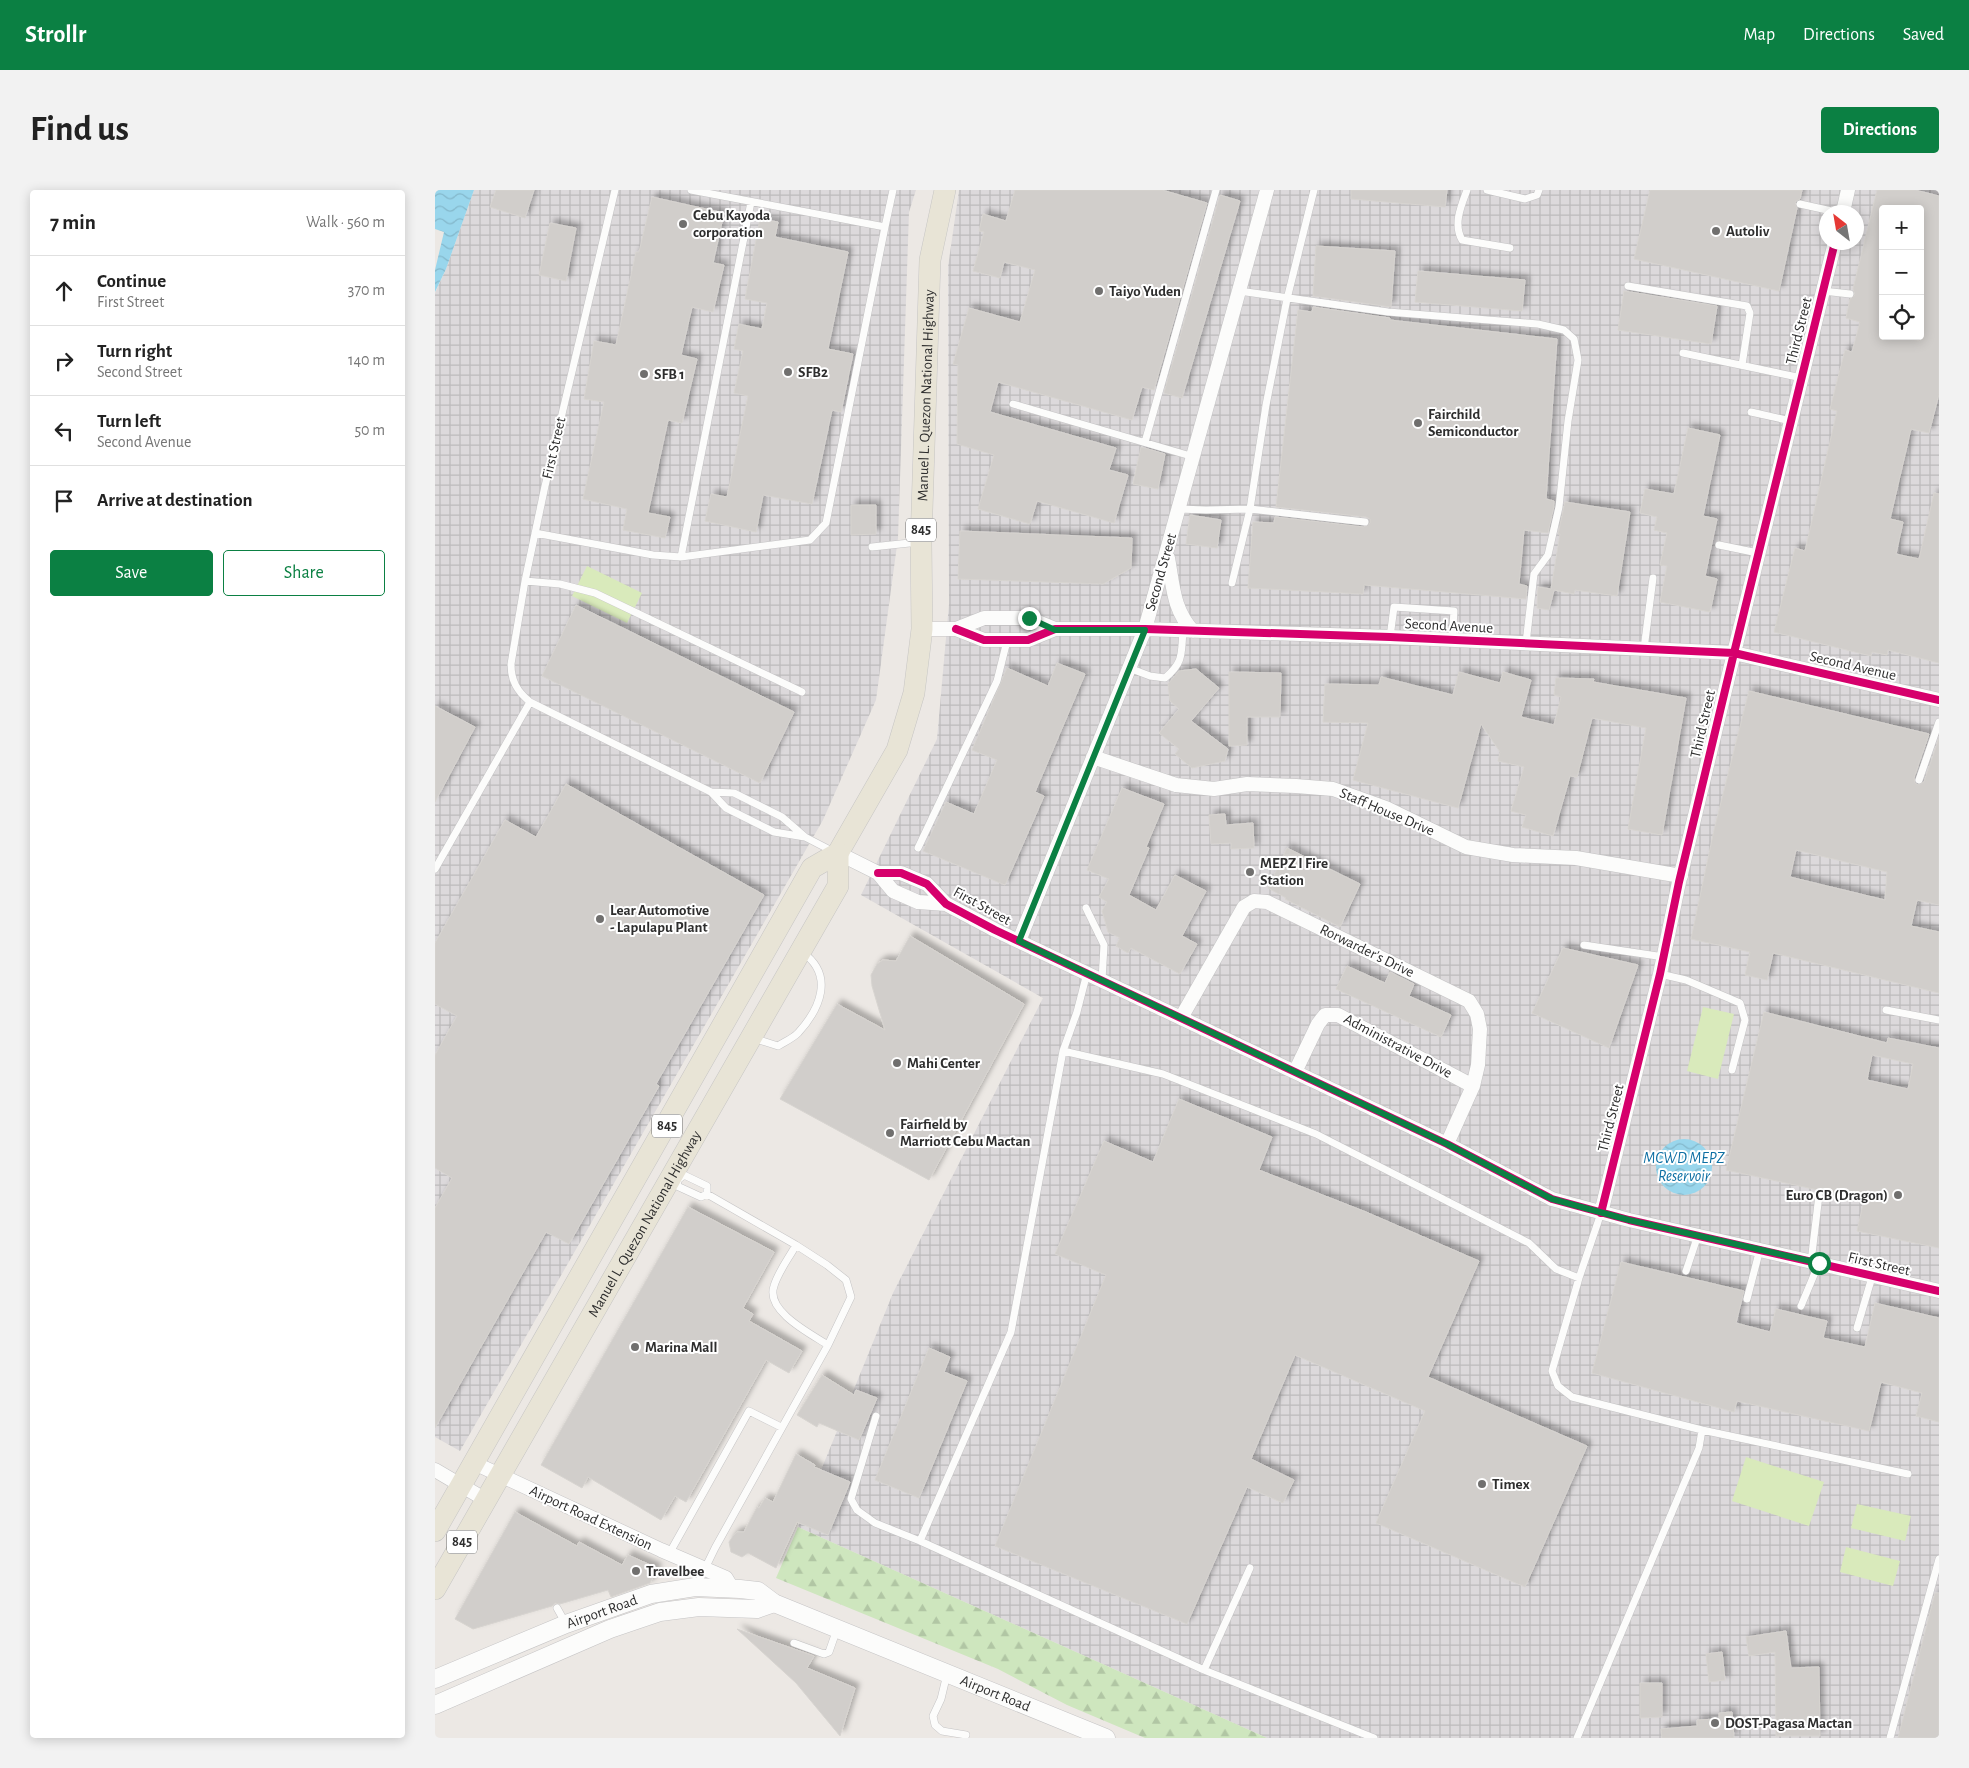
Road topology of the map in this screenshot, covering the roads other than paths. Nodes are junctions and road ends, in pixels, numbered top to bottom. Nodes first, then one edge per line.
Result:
1 (615, 190) edge
2 (691, 190) edge
3 (893, 190) edge
4 (945, 190) edge
5 (1215, 190) edge
6 (1267, 190) edge
7 (1314, 190) edge
8 (1467, 190) edge
9 (1487, 190) edge
10 (1539, 190) edge
11 (1849, 190) edge
12 (751, 202) junction
13 (1800, 204) dead end
14 (1845, 205) edge
15 (1819, 208) edge
16 (885, 226) junction
17 (1510, 248) dead end
18 (1833, 250) edge
19 (1628, 286) dead end
20 (1239, 291) junction
21 (1823, 291) junction
22 (1850, 294) dead end
23 (1287, 299) junction
24 (1683, 352) dead end
25 (1742, 365) junction
26 (1802, 378) junction
27 (1013, 404) dead end
28 (1751, 412) dead end
29 (1791, 422) junction
30 (1145, 442) junction
31 (1194, 456) junction
32 (1179, 509) junction
33 (1250, 509) junction
34 (1365, 522) dead end
35 (535, 533) junction
36 (921, 542) junction
37 (1719, 545) dead end
38 (872, 547) dead end
39 (1167, 552) junction
40 (1758, 554) junction
41 (681, 557) junction
42 (1653, 578) dead end
43 (525, 582) junction
44 (1232, 583) dead end
45 (956, 628) junction
46 (922, 630) junction
47 (1055, 630) junction
48 (1145, 630) junction
49 (1188, 631) junction
50 (1390, 637) junction
51 (1007, 640) junction
52 (1452, 640) junction
53 (1526, 643) junction
54 (1644, 649) junction
55 (1734, 653) junction
56 (1129, 668) junction
57 (802, 692) dead end
58 (1939, 700) edge
59 (530, 702) junction
60 (1939, 722) edge
61 (1093, 757) junction
62 (1919, 780) dead end
63 (711, 792) junction
64 (805, 837) junction
65 (918, 848) dead end
66 (838, 853) junction
67 (435, 869) edge
68 (878, 873) junction
69 (1681, 876) junction
70 (946, 904) junction
71 (1086, 908) dead end
72 (1019, 941) junction
73 (1584, 945) dead end
74 (800, 951) junction
75 (1664, 956) junction
76 (1087, 973) junction
77 (1660, 974) junction
78 (1102, 980) junction
79 (1886, 1010) dead end
80 (1181, 1018) junction
81 (1939, 1020) edge
82 (751, 1038) junction
83 (1063, 1050) junction
84 (1732, 1070) dead end
85 (1295, 1072) junction
86 (1473, 1086) junction
87 (1447, 1144) junction
88 (675, 1178) junction
89 (707, 1194) junction
90 (1819, 1195) dead end
91 (1601, 1213) junction
92 (1698, 1235) junction
93 (796, 1245) junction
94 (1760, 1249) junction
95 (1815, 1263) junction
96 (1686, 1271) dead end
97 (1872, 1277) junction
98 (1579, 1278) junction
99 (1939, 1291) edge
100 (1747, 1299) dead end
101 (1801, 1306) dead end
102 (1857, 1328) dead end
103 (828, 1345) junction
104 (876, 1416) dead end
105 (781, 1427) junction
106 (1702, 1430) junction
107 (474, 1463) junction
108 (435, 1470) edge
109 (1907, 1474) dead end
110 (500, 1475) junction
111 (461, 1485) junction
112 (486, 1500) junction
113 (435, 1531) edge
114 (920, 1541) junction
115 (669, 1554) junction
116 (1939, 1559) edge
117 (704, 1568) junction
118 (1250, 1568) dead end
119 (695, 1587) junction
120 (732, 1588) junction
121 (435, 1589) edge
122 (774, 1603) junction
123 (557, 1608) dead end
124 (566, 1624) junction
125 (837, 1629) junction
126 (793, 1643) dead end
127 (1204, 1670) junction
128 (947, 1674) junction
129 (435, 1679) edge
130 (435, 1705) edge
131 (1070, 1732) edge
132 (966, 1735) dead end
133 (1105, 1738) edge
134 (1374, 1738) edge
135 (1577, 1738) edge
136 (1890, 1738) edge

1 - 35 lane, First Street
2 - 12 lane
3 - 16 lane
4 - 36 main road, Manuel L. Quezon National Highway / 845
5 - 30 lane
6 - 20 street, Second Street
7 - 23 lane
8 - 17 lane
9 - 10 lane
11 - 14 street
12 - 16 lane
12 - 41 lane
13 - 15 lane
16 - 41 lane
18 - 21 street, Third Street
19 - 25 lane
20 - 23 lane
20 - 31 street, Second Street
21 - 22 lane
21 - 26 street, Third Street
23 - 33 lane
23 - 53 lane
24 - 25 lane
25 - 26 lane
26 - 29 street, Third Street
27 - 30 lane
28 - 29 lane
29 - 40 street, Third Street
30 - 31 lane
31 - 32 street, Second Street
32 - 33 lane
32 - 39 street, Second Street
33 - 34 lane
33 - 44 lane
35 - 41 lane
35 - 43 lane, First Street
36 - 38 lane
36 - 46 main road, Manuel L. Quezon National Highway / 845
37 - 40 lane
39 - 48 street, Second Street
39 - 49 street
40 - 55 street, Third Street
42 - 54 lane
43 - 57 lane
43 - 59 lane, First Street
45 - 46 street, Second Avenue
45 - 47 street, Second Avenue
45 - 51 street, Second Avenue
46 - 66 main road, Manuel L. Quezon National Highway / 845
47 - 48 street, Second Avenue
47 - 51 street, Second Avenue
48 - 49 street, Second Avenue
48 - 56 street, Second Street
49 - 50 street, Second Avenue
49 - 56 lane
50 - 52 street, Second Avenue
50 - 52 lane
51 - 65 lane
52 - 53 street, Second Avenue
53 - 54 street, Second Avenue
54 - 55 street, Second Avenue
55 - 58 street, Second Avenue
55 - 69 street, Third Street
56 - 61 street, Second Street
59 - 63 lane, First Street
59 - 67 lane
60 - 62 lane
61 - 69 street, Staff House Drive
61 - 72 street, Second Street
63 - 64 lane, First Street
63 - 64 lane, First Street
64 - 66 lane, First Street
66 - 68 street, First Street
66 - 74 main road, Manuel L. Quezon National Highway / 845
66 - 107 main road, Manuel L. Quezon National Highway / 845
68 - 70 street, First Street
68 - 70 street, First Street
69 - 75 street, Third Street
70 - 72 street, First Street
71 - 78 lane
72 - 76 street, First Street
73 - 75 lane
74 - 82 main road, Manuel L. Quezon National Highway / 845
74 - 82 lane
75 - 77 street, Third Street
76 - 78 street, First Street
76 - 83 lane
77 - 84 lane
77 - 91 street, Third Street
78 - 80 street, First Street
79 - 81 lane
80 - 85 street, First Street
80 - 86 street, Rorwarder's Drive
82 - 88 main road, Manuel L. Quezon National Highway / 845
83 - 98 lane
83 - 114 lane
85 - 86 street, Administrative Drive
85 - 87 street, First Street
86 - 87 street, Rorwarder's Drive
87 - 91 street, First Street
88 - 89 lane
88 - 89 lane
88 - 110 main road, Manuel L. Quezon National Highway / 845
89 - 93 lane
90 - 95 lane
91 - 92 street, First Street
91 - 98 lane
92 - 94 street, First Street
92 - 96 lane
93 - 103 lane
93 - 103 lane
94 - 95 street, First Street
94 - 100 lane
95 - 97 street, First Street
95 - 101 lane
97 - 99 street, First Street
97 - 102 lane
98 - 106 lane
103 - 105 lane
104 - 114 lane
105 - 115 lane
105 - 117 lane
106 - 109 lane
106 - 135 lane
107 - 110 street, Airport Road Extension
107 - 111 main road, Manuel L. Quezon National Highway / 845
108 - 111 street
110 - 112 main road, Manuel L. Quezon National Highway / 845
110 - 115 street, Airport Road Extension
111 - 112 street
111 - 113 main road, Manuel L. Quezon National Highway / 845
112 - 121 main road, Manuel L. Quezon National Highway / 845
114 - 127 lane
115 - 117 street, Airport Road Extension
116 - 136 lane
117 - 119 lane
117 - 120 street, Airport Road Extension
118 - 127 lane
119 - 120 street, Airport Road
119 - 124 street, Airport Road
120 - 122 street, Airport Road
122 - 125 street, Airport Road
122 - 130 street, Airport Road
123 - 124 lane
124 - 129 street, Airport Road
125 - 126 lane
125 - 128 street, Airport Road
127 - 134 lane
128 - 131 street, Airport Road
128 - 132 lane
131 - 133 street, Airport Road

